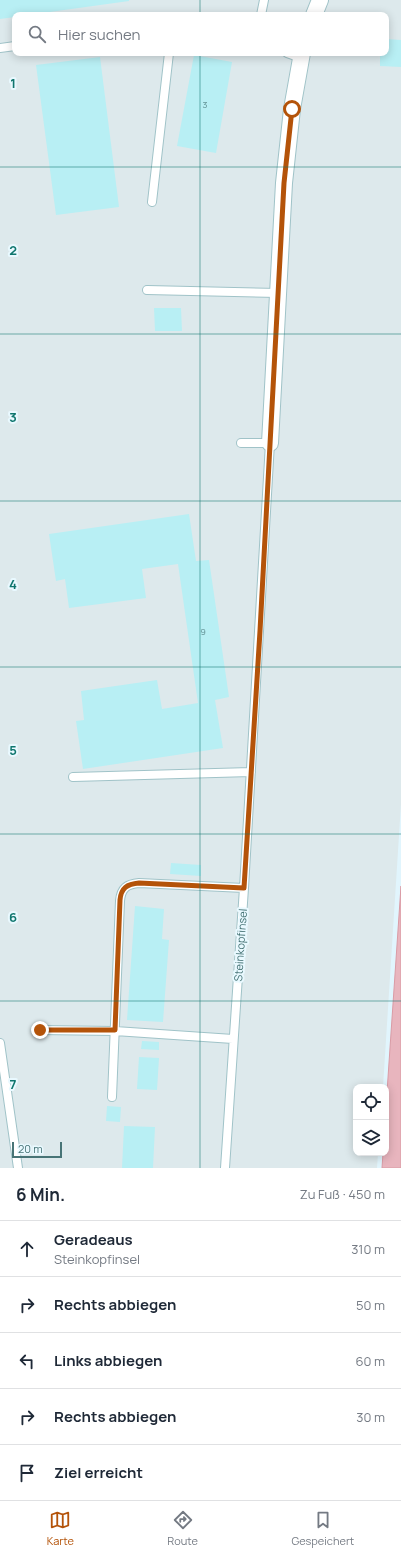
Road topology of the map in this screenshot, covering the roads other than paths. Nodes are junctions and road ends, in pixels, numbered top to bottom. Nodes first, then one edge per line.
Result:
1 (264, 0) edge
2 (320, 0) edge
3 (262, 12) edge
4 (315, 12) edge
5 (12, 46) edge
6 (0, 48) edge
7 (169, 56) edge
8 (297, 56) edge
9 (152, 202) dead end
10 (147, 290) dead end
11 (278, 293) junction
12 (241, 443) dead end
13 (270, 443) junction
14 (251, 772) junction
15 (73, 777) dead end
16 (244, 888) junction
17 (40, 1030) dead end
18 (115, 1030) junction
19 (233, 1039) junction
20 (0, 1043) edge
21 (112, 1097) dead end
22 (18, 1168) edge
23 (225, 1168) edge

1 - 3 lane
2 - 4 street
5 - 6 lane
7 - 9 lane
8 - 11 street, Steinkopfinsel
10 - 11 lane
11 - 13 street, Steinkopfinsel
12 - 13 lane
13 - 14 lane, Steinkopfinsel
14 - 15 lane
14 - 16 lane, Steinkopfinsel
16 - 18 lane
16 - 19 lane, Steinkopfinsel
17 - 18 lane
18 - 19 lane
18 - 21 lane
19 - 23 lane, Steinkopfinsel
20 - 22 lane

